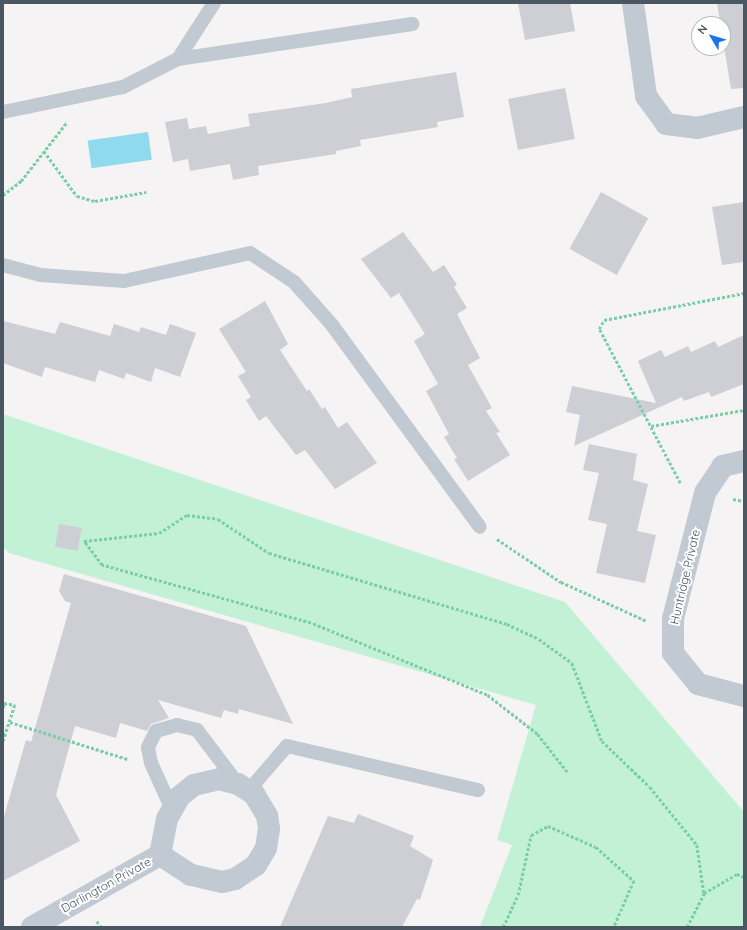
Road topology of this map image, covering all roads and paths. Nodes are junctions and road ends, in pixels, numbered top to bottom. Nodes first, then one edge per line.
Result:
1 (214, 3) edge
2 (632, 3) edge
3 (412, 24) dead end
4 (178, 59) junction
5 (89, 95) junction
6 (3, 112) edge
7 (744, 117) edge
8 (44, 151) junction
9 (146, 192) dead end
10 (3, 195) edge
11 (3, 265) edge
12 (744, 293) edge
13 (744, 410) edge
14 (651, 426) junction
15 (744, 461) edge
16 (705, 493) junction
17 (744, 501) edge
18 (480, 527) joint
19 (673, 632) junction
20 (744, 696) edge
21 (3, 707) edge
22 (10, 722) junction
23 (3, 742) edge
24 (151, 763) junction
25 (567, 772) dead end
26 (243, 787) junction
27 (478, 790) dead end
28 (171, 807) junction
29 (160, 855) junction
30 (744, 877) edge
31 (704, 893) junction
32 (32, 927) edge
33 (503, 927) edge
34 (614, 927) edge
35 (686, 927) edge

1 - 4 lane
2 - 7 street
3 - 4 lane
4 - 5 lane
5 - 6 lane
5 - 8 path
8 - 9 path
8 - 10 path
11 - 18 lane
12 - 14 path
13 - 14 path
14 - 16 path
15 - 16 street, Huntridge Private
16 - 17 path
16 - 19 street, Huntridge Private
18 - 19 path
19 - 20 street, Huntridge Private
21 - 22 path
22 - 23 path
22 - 24 path
24 - 26 lane
24 - 28 lane
25 - 31 path
26 - 27 lane
26 - 28 street, Darlington Private
26 - 29 street, Darlington Private
28 - 29 street, Darlington Private
29 - 32 street, Darlington Private
30 - 31 path
31 - 35 path
33 - 34 path

